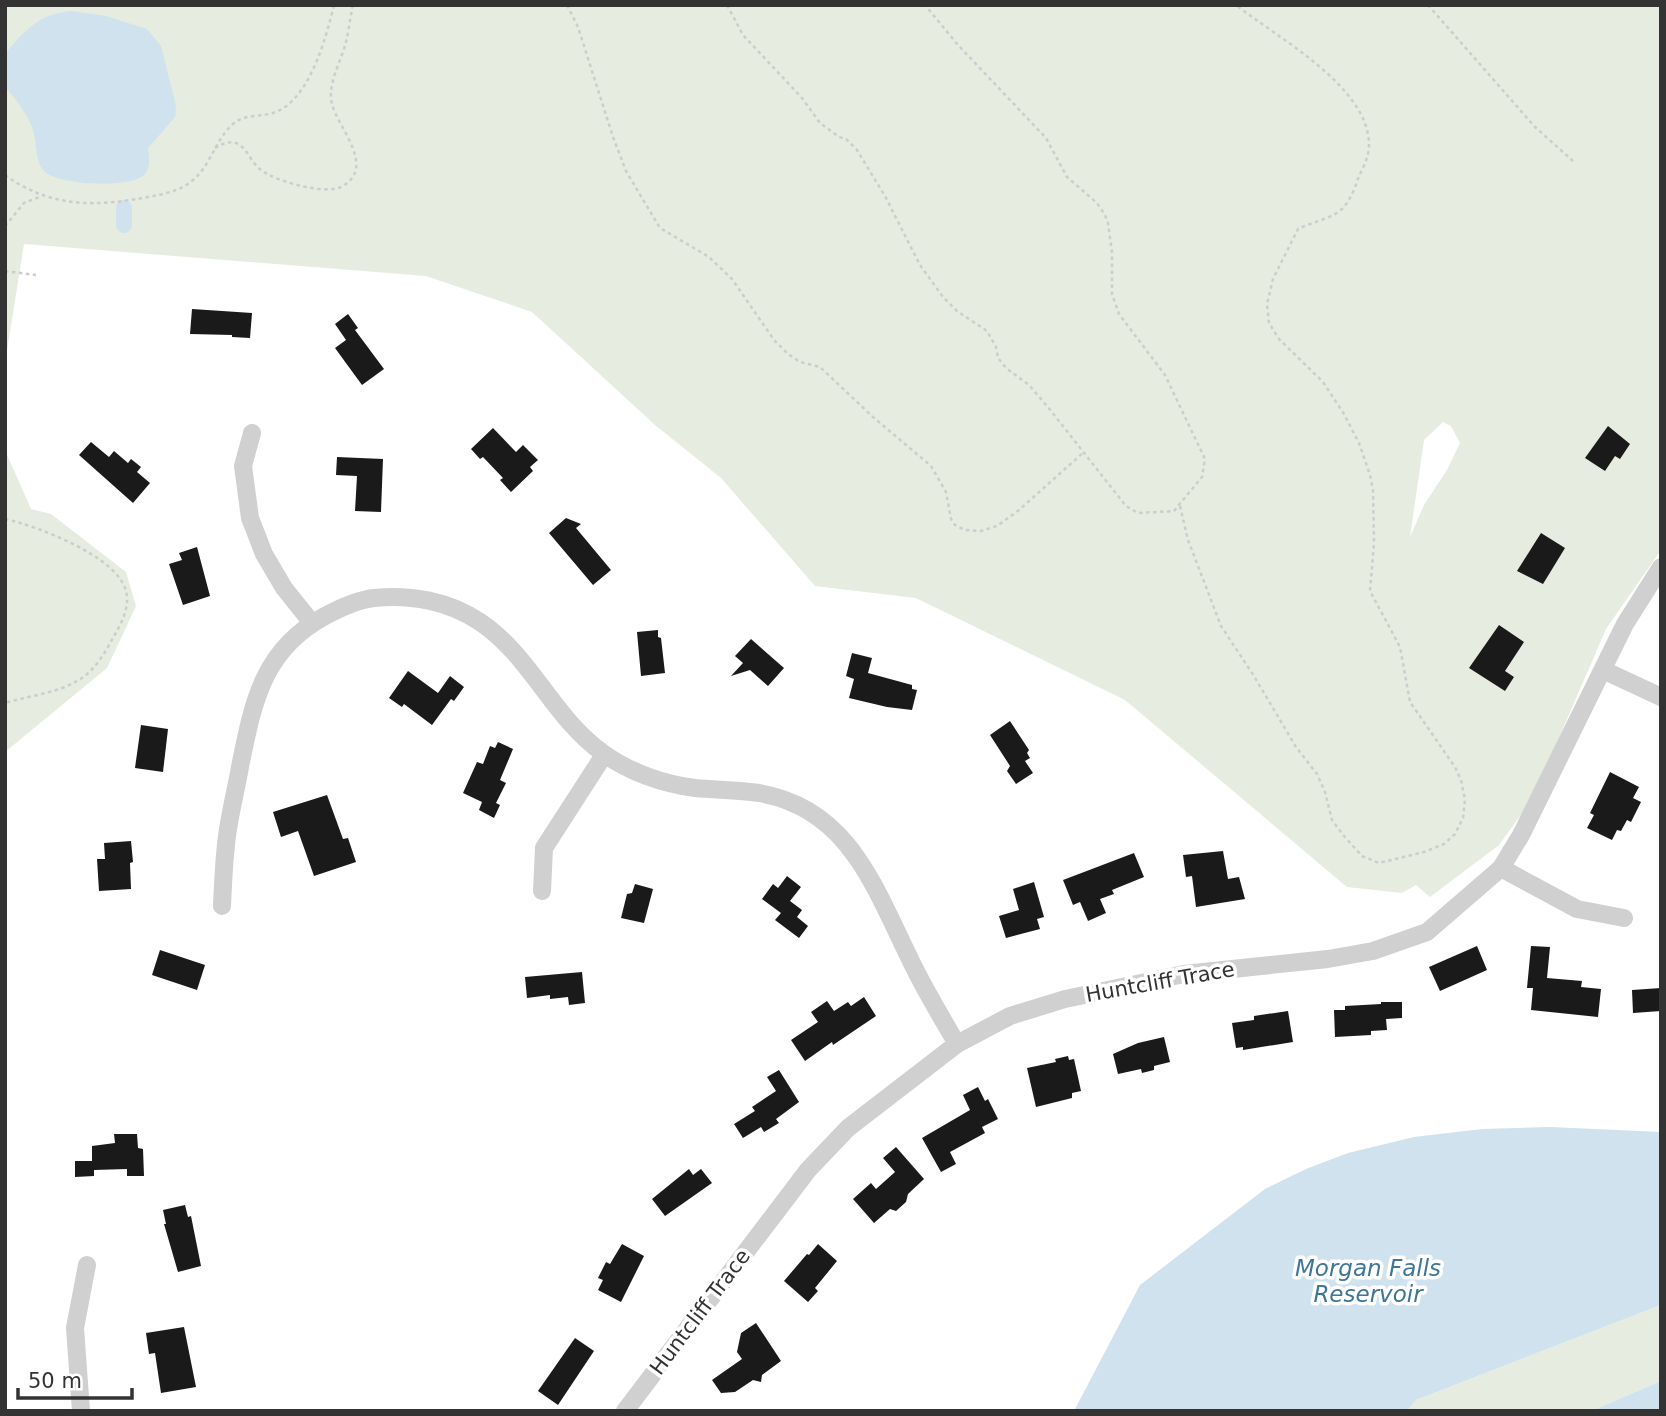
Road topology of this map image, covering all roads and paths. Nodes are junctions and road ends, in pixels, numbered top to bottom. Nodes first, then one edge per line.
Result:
1 (334, 5) edge
2 (353, 5) edge
3 (567, 5) edge
4 (727, 5) edge
5 (925, 5) edge
6 (1236, 5) edge
7 (1428, 5) edge
8 (215, 148) junction
9 (1573, 161) dead end
10 (5, 176) edge
11 (42, 196) junction
12 (5, 226) edge
13 (5, 271) edge
14 (36, 275) dead end
15 (252, 433) dead end
16 (1084, 452) junction
17 (1180, 506) junction
18 (5, 519) edge
19 (1661, 567) edge
20 (312, 623) junction
21 (1603, 670) junction
22 (1661, 697) edge
23 (5, 703) edge
24 (604, 754) junction
25 (1501, 868) junction
26 (542, 891) dead end
27 (222, 906) dead end
28 (1624, 918) dead end
29 (957, 1044) junction
30 (87, 1265) dead end
31 (81, 1411) edge
32 (625, 1411) edge

1 - 8 path
2 - 8 path
3 - 16 path
4 - 16 path
5 - 17 path
6 - 17 path
7 - 9 path
8 - 11 path
10 - 11 path
11 - 12 path
13 - 14 path
15 - 20 street
16 - 17 path
18 - 23 path
19 - 21 street, Huntcliff Trace
20 - 24 street
20 - 27 street
21 - 22 street
21 - 25 street, Huntcliff Trace
24 - 26 street
24 - 29 street
25 - 28 street
25 - 29 street, Huntcliff Trace
29 - 32 street, Huntcliff Trace
30 - 31 street

